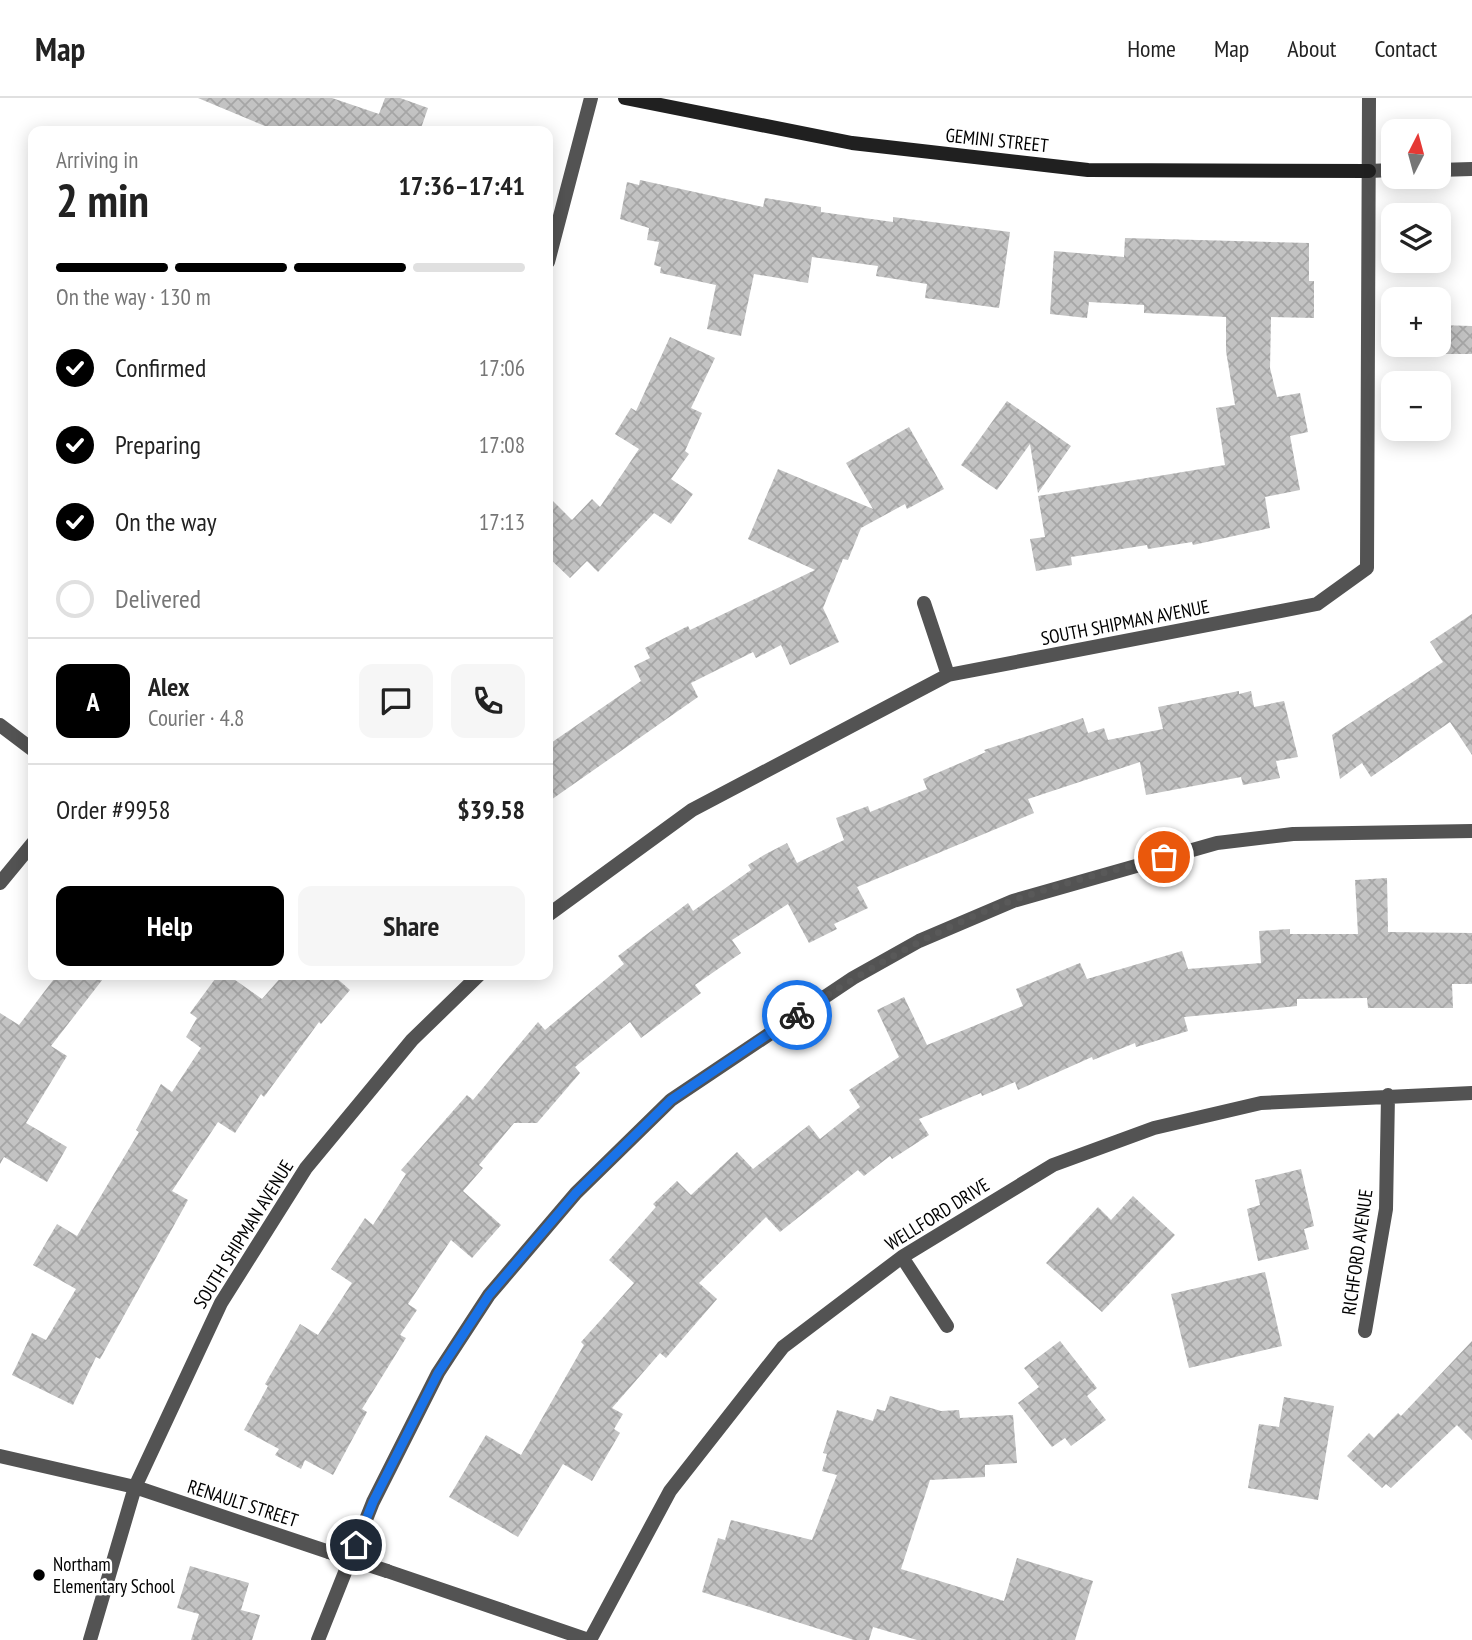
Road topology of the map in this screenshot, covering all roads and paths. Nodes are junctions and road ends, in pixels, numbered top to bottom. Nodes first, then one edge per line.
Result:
1 (592, 98) edge
2 (625, 98) edge
3 (1369, 98) edge
4 (1472, 169) edge
5 (1381, 170) edge
6 (1451, 170) edge
7 (1369, 171) junction
8 (553, 243) edge
9 (924, 603) dead end
10 (948, 676) junction
11 (0, 725) edge
12 (28, 746) edge
13 (1472, 831) edge
14 (28, 850) edge
15 (0, 883) edge
16 (553, 911) edge
17 (474, 980) edge
18 (1472, 1093) edge
19 (1388, 1095) junction
20 (902, 1257) junction
21 (947, 1326) dead end
22 (1365, 1331) dead end
23 (0, 1456) edge
24 (135, 1487) junction
25 (90, 1640) edge
26 (318, 1640) edge
27 (589, 1640) edge

1 - 8 street
2 - 7 street, GEMINI STREET
3 - 7 street
4 - 6 street
5 - 7 street
7 - 10 street, SOUTH SHIPMAN AVENUE
9 - 10 street
10 - 16 street, SOUTH SHIPMAN AVENUE
11 - 12 street
13 - 26 street
14 - 15 street
17 - 24 street, SOUTH SHIPMAN AVENUE
18 - 19 street, WELLFORD DRIVE
19 - 20 street, WELLFORD DRIVE
19 - 22 street, RICHFORD AVENUE
20 - 21 street
20 - 27 street, WELLFORD DRIVE
23 - 24 street, RENAULT STREET
24 - 25 street, SOUTH SHIPMAN AVENUE
24 - 27 street, RENAULT STREET, bridge

